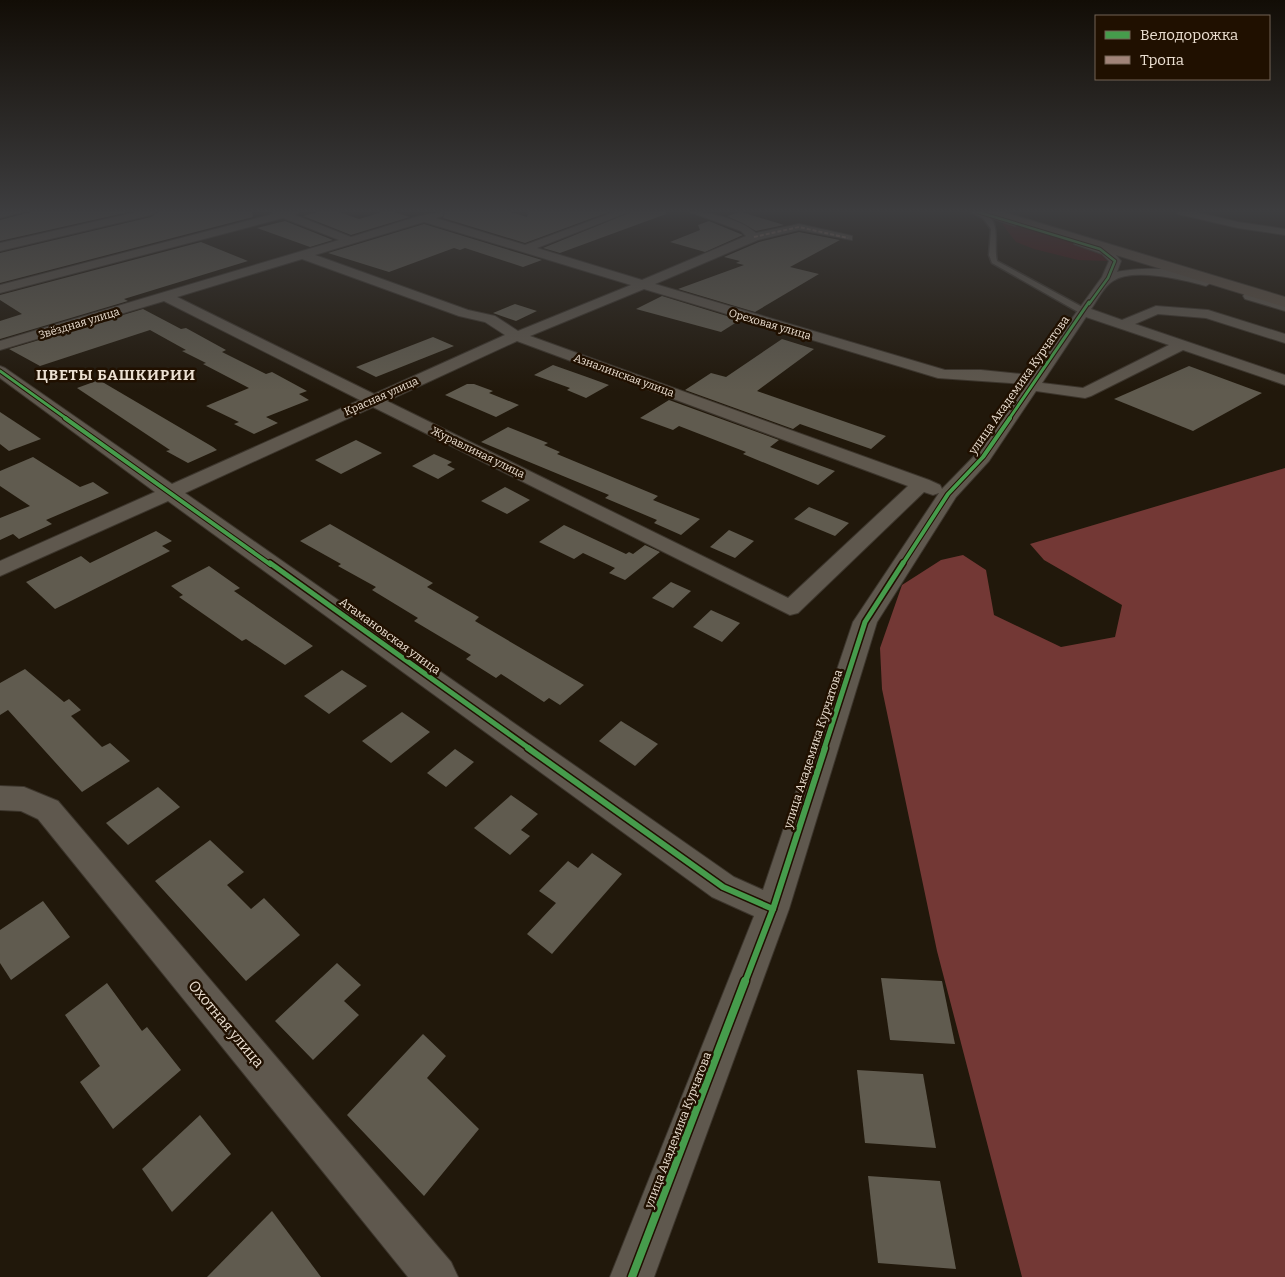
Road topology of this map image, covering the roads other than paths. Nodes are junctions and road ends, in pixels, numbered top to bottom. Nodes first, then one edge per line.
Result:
1 (65, 272) edge
2 (247, 272) edge
3 (349, 272) edge
4 (598, 272) edge
5 (671, 272) edge
6 (1011, 272) edge
7 (1110, 272) edge
8 (1131, 272) edge
9 (1145, 272) edge
10 (1185, 272) edge
11 (1217, 272) edge
12 (1108, 278) junction
13 (641, 286) junction
14 (0, 289) edge
15 (1285, 292) edge
16 (165, 296) junction
17 (1285, 302) edge
18 (1285, 307) edge
19 (1083, 311) junction
20 (1122, 324) junction
21 (516, 336) junction
22 (1285, 339) edge
23 (1181, 345) junction
24 (0, 346) edge
25 (0, 371) edge
26 (1285, 380) edge
27 (1032, 383) junction
28 (370, 400) junction
29 (922, 484) junction
30 (171, 491) junction
31 (948, 494) junction
32 (0, 569) edge
33 (0, 798) edge
34 (772, 909) junction
35 (436, 1277) edge
36 (632, 1277) edge

1 - 14 street
2 - 16 street, Звёздная улица
3 - 21 street, Азналинская улица
4 - 13 street, Ореховая улица
5 - 13 street, Красная улица
6 - 19 lane
7 - 12 street
8 - 12 street
9 - 18 street
10 - 17 highway
11 - 15 highway
12 - 19 street, улица Академика Курчатова
13 - 21 street, Красная улица
13 - 27 street, Ореховая улица
16 - 24 street, Звёздная улица
16 - 28 street, Журавлиная улица
19 - 20 street
19 - 27 street, улица Академика Курчатова
20 - 22 street
20 - 23 street
21 - 28 street, Красная улица
21 - 29 street, Азналинская улица
23 - 26 street
23 - 27 street, Ореховая улица
25 - 30 street, Атамановская улица
27 - 31 street, улица Академика Курчатова
28 - 29 street, Журавлиная улица
28 - 30 street, Красная улица
29 - 31 street, Азналинская улица
30 - 32 street, Красная улица
30 - 34 street, Атамановская улица
31 - 34 street, улица Академика Курчатова
33 - 35 street, Охотная улица
34 - 36 street, улица Академика Курчатова

